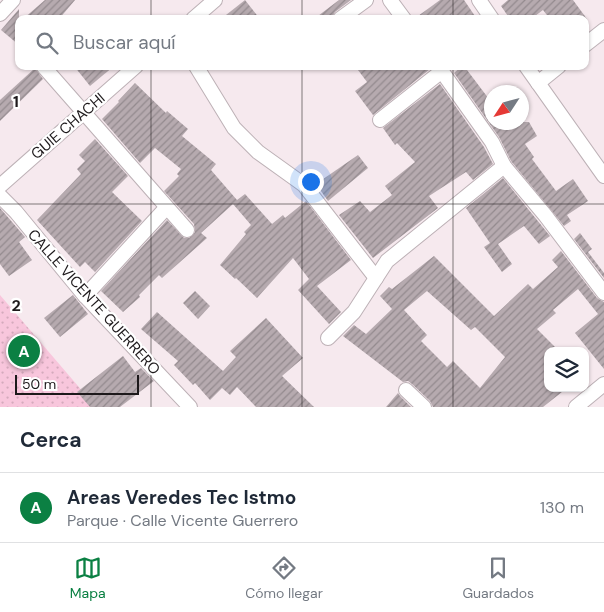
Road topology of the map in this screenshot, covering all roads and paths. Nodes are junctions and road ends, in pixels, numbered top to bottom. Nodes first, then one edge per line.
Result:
1 (13, 0) edge
2 (215, 0) edge
3 (366, 0) edge
4 (390, 0) edge
5 (479, 0) edge
6 (0, 14) edge
7 (198, 15) edge
8 (345, 15) edge
9 (401, 15) edge
10 (489, 15) edge
11 (604, 30) edge
12 (589, 42) edge
13 (46, 70) edge
14 (132, 70) edge
15 (198, 70) edge
16 (439, 70) edge
17 (441, 70) edge
18 (529, 70) edge
19 (554, 70) edge
20 (538, 83) junction
21 (84, 113) junction
22 (380, 120) dead end
23 (504, 166) junction
24 (604, 176) edge
25 (0, 186) edge
26 (0, 196) edge
27 (166, 208) junction
28 (187, 230) dead end
29 (376, 278) junction
30 (604, 293) edge
31 (85, 296) junction
32 (328, 338) dead end
33 (604, 384) edge
34 (406, 390) dead end
35 (190, 407) edge
36 (424, 407) edge
37 (576, 407) edge

1 - 6 street
2 - 7 street
3 - 8 street
4 - 9 street
5 - 10 street
11 - 12 street
13 - 21 street
14 - 21 street, GUIE CHACHI
15 - 29 street
16 - 22 street
17 - 23 street
18 - 20 street
19 - 20 street
20 - 24 street
21 - 25 street, GUIE CHACHI
21 - 27 street
23 - 29 street
23 - 30 street
26 - 31 street, CALLE VICENTE GUERRERO
27 - 28 street
27 - 31 street
29 - 32 street
31 - 35 street, CALLE VICENTE GUERRERO
33 - 37 street
34 - 36 street

